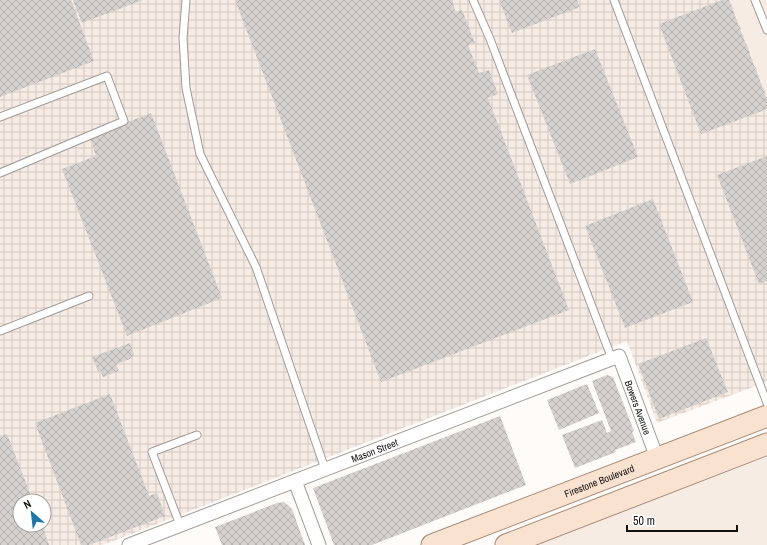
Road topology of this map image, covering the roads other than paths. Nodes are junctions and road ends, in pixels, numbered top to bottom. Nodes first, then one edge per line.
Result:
1 (186, 0) edge
2 (473, 0) edge
3 (614, 0) edge
4 (755, 0) edge
5 (767, 30) edge
6 (0, 117) edge
7 (0, 173) edge
8 (89, 296) dead end
9 (0, 331) edge
10 (615, 358) junction
11 (767, 403) edge
12 (767, 416) edge
13 (197, 435) dead end
14 (767, 444) edge
15 (658, 458) junction
16 (325, 469) junction
17 (295, 481) junction
18 (180, 526) junction
19 (129, 545) edge
20 (318, 545) edge
21 (432, 545) edge
22 (506, 545) edge

1 - 16 lane
2 - 10 lane
3 - 11 lane
4 - 5 lane
6 - 7 lane
8 - 9 lane
10 - 15 street, Bowers Avenue
10 - 16 street, Mason Street
12 - 15 main road, Firestone Boulevard
13 - 18 lane
14 - 22 main road
15 - 21 main road, Firestone Boulevard
16 - 17 street, Mason Street
17 - 18 street, Mason Street
17 - 20 street
18 - 19 street, Mason Street

